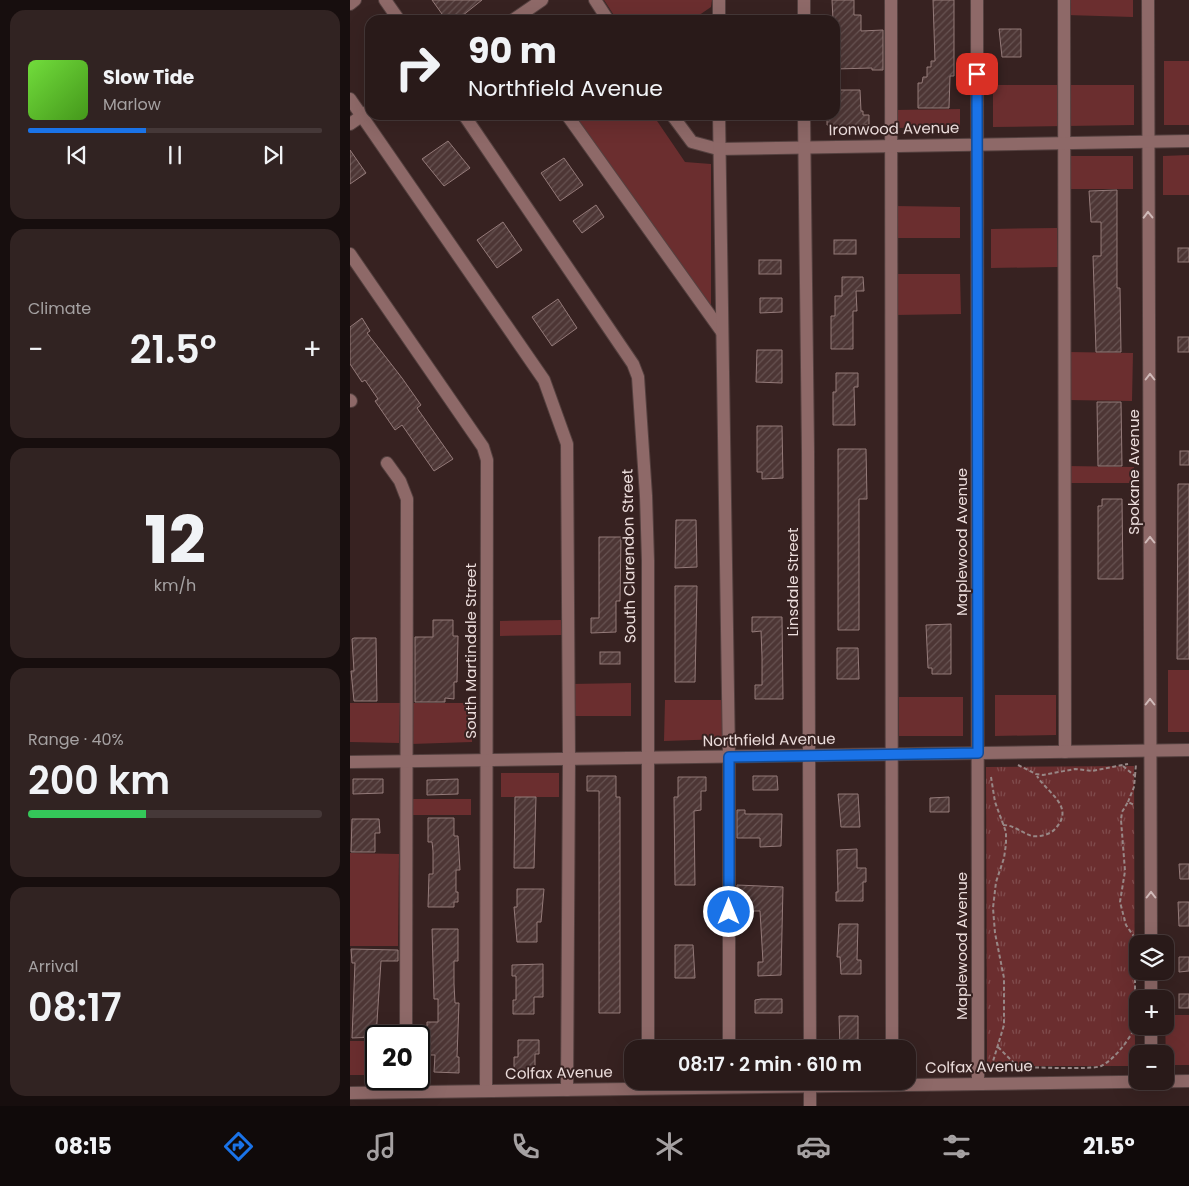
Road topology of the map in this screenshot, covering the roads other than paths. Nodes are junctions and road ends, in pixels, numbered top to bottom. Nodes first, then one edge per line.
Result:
1 (355, 0) edge
2 (385, 0) edge
3 (542, 0) edge
4 (594, 0) edge
5 (719, 0) edge
6 (804, 0) edge
7 (891, 0) edge
8 (976, 0) edge
9 (1064, 0) edge
10 (1148, 0) edge
11 (350, 4) edge
12 (395, 15) edge
13 (520, 15) edge
14 (604, 15) edge
15 (719, 15) edge
16 (804, 15) edge
17 (350, 99) edge
18 (365, 112) edge
19 (365, 114) edge
20 (371, 120) edge
21 (467, 120) edge
22 (571, 120) edge
23 (676, 120) edge
24 (719, 120) edge
25 (804, 120) edge
26 (350, 124) edge
27 (1189, 141) edge
28 (1148, 142) junction
29 (1064, 143) junction
30 (977, 144) junction
31 (891, 145) junction
32 (804, 146) junction
33 (719, 149) junction
34 (350, 254) edge
35 (722, 332) junction
36 (387, 463) dead end
37 (1189, 750) edge
38 (1150, 751) junction
39 (1065, 752) junction
40 (978, 753) junction
41 (892, 754) junction
42 (810, 756) junction
43 (729, 757) junction
44 (648, 758) junction
45 (569, 759) junction
46 (487, 760) junction
47 (406, 761) junction
48 (350, 762) edge
49 (1151, 935) edge
50 (406, 1025) edge
51 (648, 1040) edge
52 (730, 1040) edge
53 (810, 1040) edge
54 (892, 1040) edge
55 (1129, 1081) edge
56 (1174, 1081) edge
57 (1189, 1081) edge
58 (916, 1083) edge
59 (978, 1083) junction
60 (624, 1086) edge
61 (566, 1090) junction
62 (810, 1090) edge
63 (486, 1091) junction
64 (406, 1092) joint
65 (350, 1093) edge
66 (810, 1106) edge

1 - 11 street
2 - 12 street
3 - 13 street
4 - 14 street
5 - 15 street
6 - 16 street
7 - 31 street
8 - 30 street, Maplewood Avenue
9 - 29 street
10 - 28 street, Spokane Avenue
17 - 18 street
19 - 26 street
20 - 45 street
21 - 44 street, South Clarendon Street
22 - 35 street
23 - 33 street, Ironwood Avenue
24 - 33 street
25 - 32 street, Linsdale Street
27 - 28 street, Ironwood Avenue
28 - 29 street, Ironwood Avenue
38 -> 28 street, Spokane Avenue
29 - 30 street, Ironwood Avenue
29 - 39 street
30 - 31 street, Ironwood Avenue
30 - 40 street, Maplewood Avenue
31 - 32 street, Ironwood Avenue
31 - 41 street
32 - 33 street, Ironwood Avenue
32 - 42 street, Linsdale Street
33 - 35 street
34 - 46 street, South Martindale Street
35 - 43 street
36 - 47 street
37 - 38 street, Northfield Avenue
38 - 39 street, Northfield Avenue
49 -> 38 street, Spokane Avenue
39 - 40 street, Northfield Avenue
40 - 41 street, Northfield Avenue
40 - 59 street, Maplewood Avenue
41 - 42 street, Northfield Avenue
41 - 54 street
42 - 43 street, Northfield Avenue
42 - 53 street, Linsdale Street
43 - 44 street, Northfield Avenue
43 - 52 street
44 - 45 street, Northfield Avenue
44 - 51 street, South Clarendon Street
45 - 46 street, Northfield Avenue
45 - 61 street
46 - 47 street, Northfield Avenue
46 - 63 street, South Martindale Street
47 - 48 street, Northfield Avenue
47 - 50 street
55 - 59 street, Colfax Avenue
56 - 57 street, Colfax Avenue
58 - 59 street, Colfax Avenue
60 - 61 street, Colfax Avenue
61 - 63 street, Colfax Avenue
62 - 66 street
63 - 64 street, Colfax Avenue
64 - 65 street, Colfax Avenue

